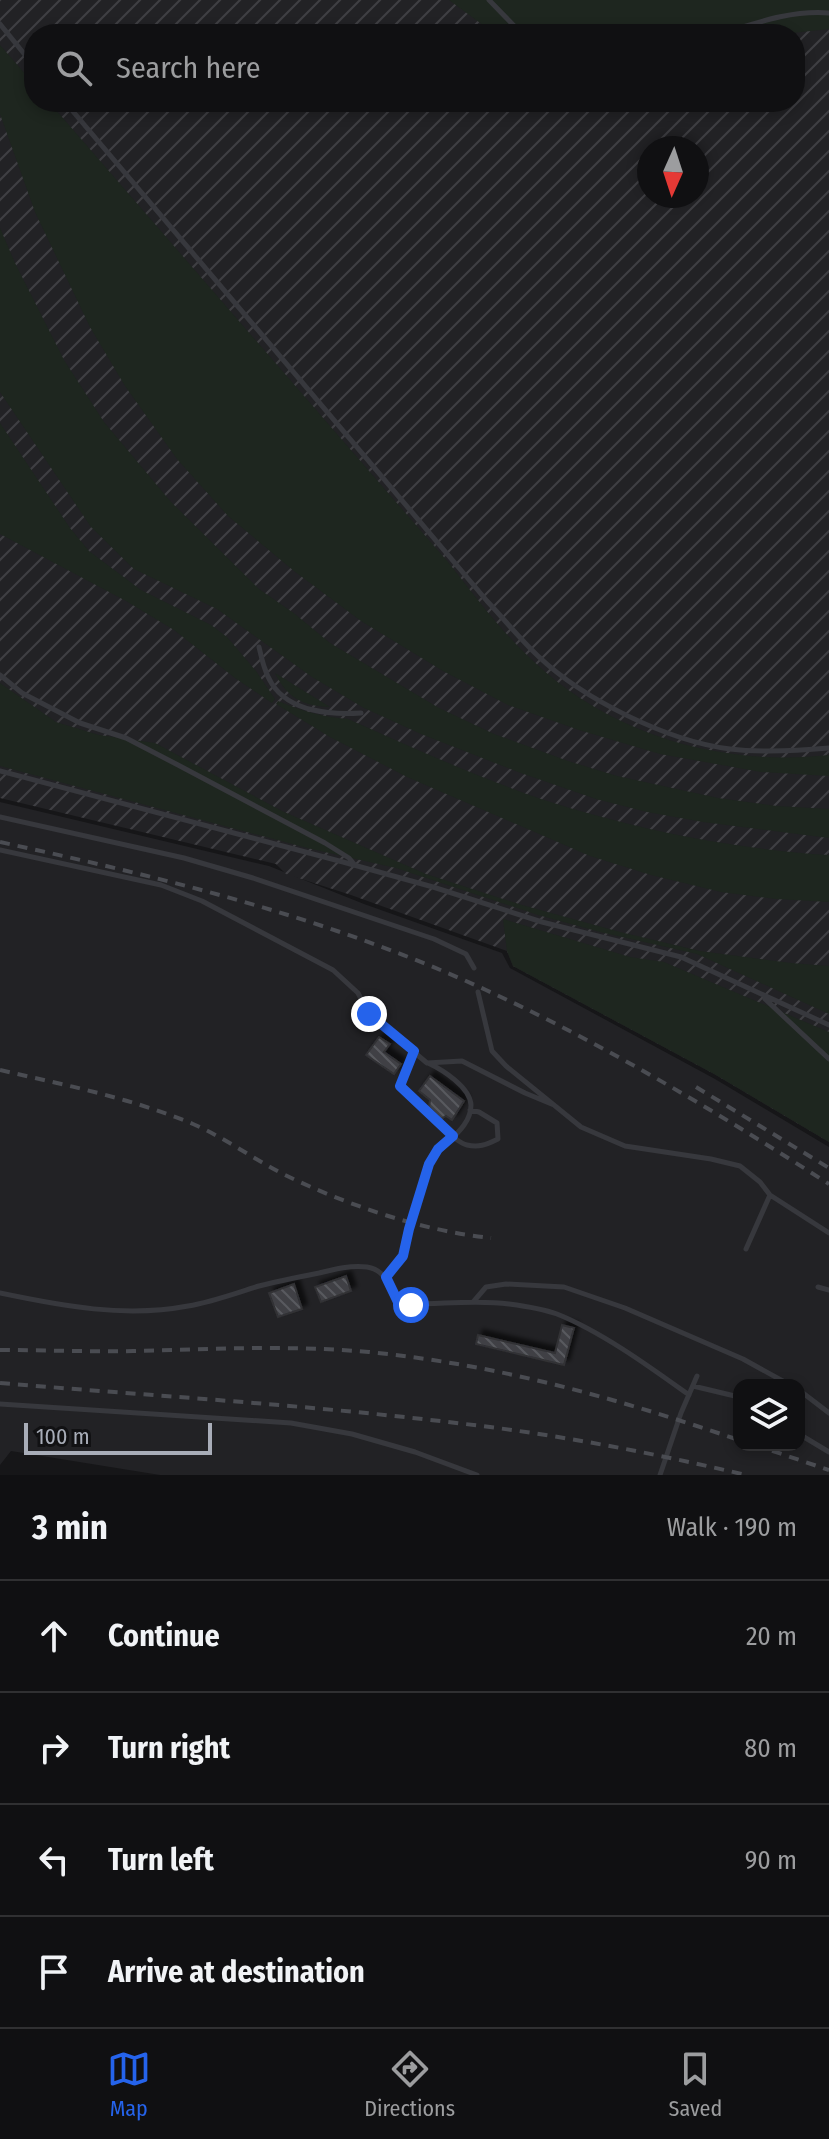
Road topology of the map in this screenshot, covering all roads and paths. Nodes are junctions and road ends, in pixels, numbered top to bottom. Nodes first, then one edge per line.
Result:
1 (489, 0) edge
2 (829, 13) edge
3 (0, 24) edge
4 (512, 24) edge
5 (753, 24) edge
6 (24, 54) edge
7 (73, 112) edge
8 (259, 647) dead end
9 (0, 675) edge
10 (361, 713) dead end
11 (829, 748) edge
12 (0, 771) edge
13 (0, 817) edge
14 (0, 850) edge
15 (354, 865) junction
16 (474, 968) dead end
17 (478, 992) dead end
18 (761, 995) junction
19 (829, 1025) edge
20 (414, 1051) junction
21 (829, 1059) edge
22 (427, 1063) junction
23 (554, 1105) junction
24 (470, 1110) junction
25 (453, 1136) junction
26 (770, 1195) junction
27 (829, 1233) edge
28 (746, 1249) dead end
29 (386, 1277) junction
30 (818, 1287) dead end
31 (829, 1290) edge
32 (0, 1293) edge
33 (473, 1302) junction
34 (697, 1376) dead end
35 (779, 1379) edge
36 (693, 1386) junction
37 (689, 1395) junction
38 (805, 1395) edge
39 (733, 1396) edge
40 (0, 1404) edge
41 (829, 1413) edge
42 (805, 1438) edge
43 (829, 1452) edge
44 (477, 1475) edge
45 (660, 1475) edge

1 - 4 lane
2 - 5 lane
3 - 6 lane
7 - 11 lane
8 - 10 lane
9 - 15 lane
12 - 15 lane
13 - 16 lane
14 - 20 lane
15 - 18 lane
17 - 23 lane
18 - 19 lane
18 - 21 lane
20 - 22 lane
20 - 25 lane
22 - 23 lane
22 - 24 lane
23 - 26 lane
24 - 25 lane
24 - 25 lane
25 - 29 lane
26 - 27 lane
26 - 28 lane
29 - 32 lane
29 - 33 lane
30 - 31 lane
33 - 35 lane
33 - 37 lane
34 - 36 lane
36 - 37 lane
36 - 39 lane
37 - 45 lane
38 - 41 lane
40 - 44 lane
42 - 43 lane

